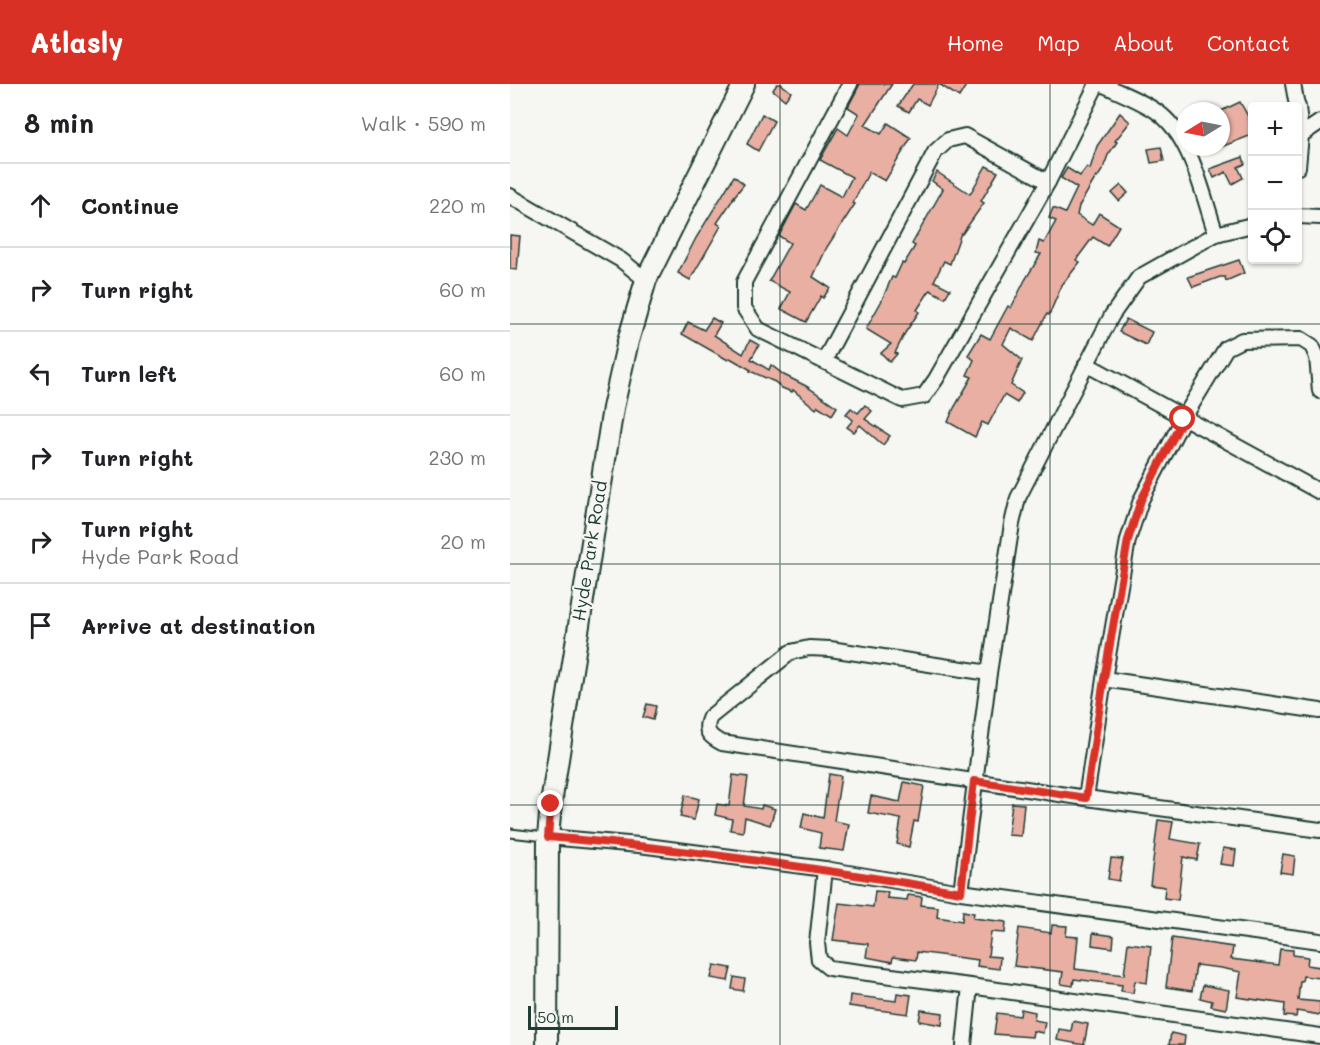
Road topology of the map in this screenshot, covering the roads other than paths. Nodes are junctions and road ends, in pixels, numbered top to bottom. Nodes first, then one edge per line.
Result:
1 (744, 84) edge
2 (850, 84) edge
3 (1097, 84) edge
4 (1102, 84) edge
5 (1293, 84) edge
6 (1297, 102) edge
7 (1320, 122) edge
8 (1302, 134) edge
9 (1048, 182) junction
10 (510, 196) edge
11 (1302, 216) edge
12 (1320, 217) edge
13 (1248, 226) edge
14 (1216, 234) junction
15 (646, 280) junction
16 (824, 361) junction
17 (1086, 364) junction
18 (1320, 391) edge
19 (1183, 419) junction
20 (1319, 488) edge
21 (989, 674) junction
22 (1104, 679) junction
23 (1320, 711) edge
24 (974, 781) junction
25 (1086, 798) junction
26 (1320, 830) edge
27 (510, 833) edge
28 (548, 837) junction
29 (825, 869) junction
30 (961, 892) junction
31 (1320, 941) edge
32 (970, 986) junction
33 (1320, 1036) edge
34 (547, 1045) edge
35 (964, 1045) edge

1 - 15 street, Hyde Park Road
2 - 16 street
3 - 9 street
4 - 14 street
5 - 6 street
7 - 8 street
9 - 16 street
9 - 16 street
10 - 15 street
11 - 12 street
13 - 14 street
14 - 17 street
15 - 28 street, Hyde Park Road
17 - 19 street
17 - 21 street
18 - 19 street
19 - 20 street
19 - 22 street
21 - 24 street
21 - 24 street
22 - 23 street
22 - 25 street
24 - 25 street
24 - 30 street
25 - 26 street
27 - 28 lane
28 - 29 street
28 - 34 street, Hyde Park Road
29 - 30 street
29 - 32 street
30 - 31 street
32 - 33 street
32 - 35 street

